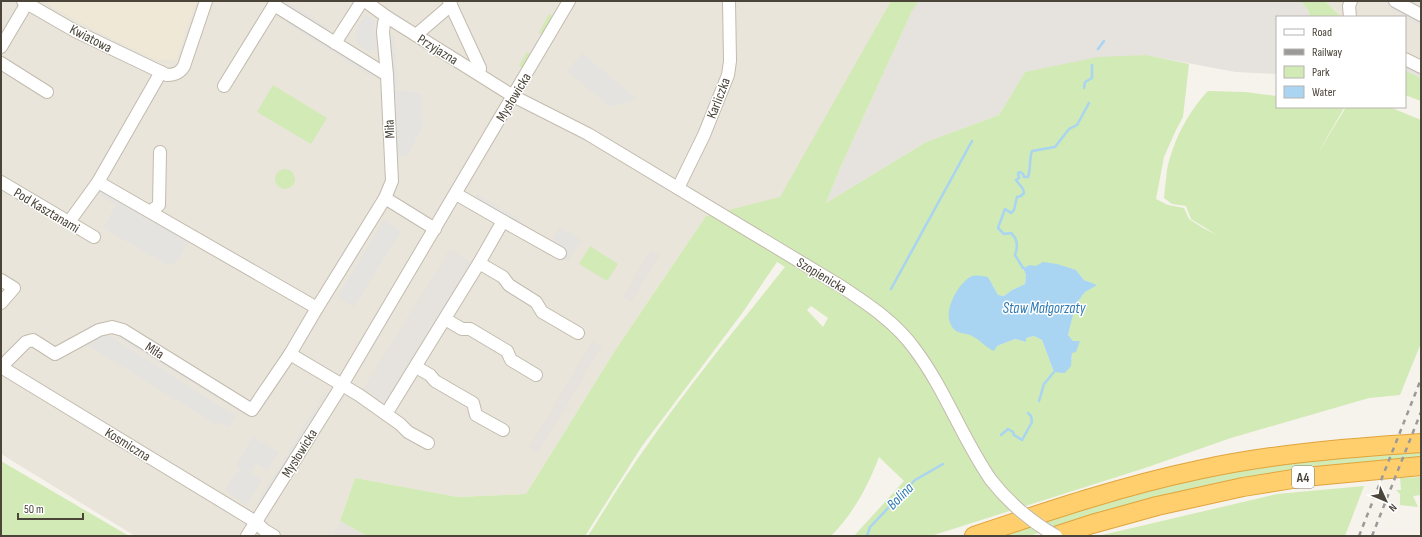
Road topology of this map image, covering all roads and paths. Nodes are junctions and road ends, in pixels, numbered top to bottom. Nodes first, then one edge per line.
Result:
1 (206, 1) edge
2 (363, 1) edge
3 (569, 1) edge
4 (730, 1) edge
5 (1351, 1) edge
6 (1395, 1) edge
7 (25, 2) edge
8 (450, 3) edge
9 (1421, 15) edge
10 (1350, 16) edge
11 (387, 17) junction
12 (416, 35) junction
13 (335, 43) junction
14 (1, 46) edge
15 (1406, 60) edge
16 (1, 63) edge
17 (1421, 67) edge
18 (161, 72) junction
19 (479, 74) junction
20 (387, 75) junction
21 (224, 86) dead end
22 (48, 92) dead end
23 (513, 96) junction
24 (160, 152) dead end
25 (1, 182) edge
26 (98, 182) junction
27 (678, 188) junction
28 (456, 194) junction
29 (385, 198) junction
30 (151, 211) junction
31 (503, 221) junction
32 (69, 222) junction
33 (435, 229) junction
34 (94, 237) dead end
35 (560, 253) dead end
36 (479, 263) junction
37 (1, 280) edge
38 (1, 303) edge
39 (317, 308) junction
40 (444, 319) junction
41 (578, 333) dead end
42 (290, 354) junction
43 (416, 367) junction
44 (3, 371) edge
45 (536, 375) dead end
46 (342, 385) junction
47 (386, 414) junction
48 (503, 430) dead end
49 (428, 443) dead end
50 (1421, 443) edge
51 (1421, 466) edge
52 (256, 522) junction
53 (247, 536) edge
54 (274, 536) edge
55 (974, 536) edge
56 (1055, 536) edge

1 - 18 street
2 - 11 street, Przyjazna
2 - 13 street
3 - 23 street, Mysłowicka
4 - 27 street, Karliczka
5 - 10 street
6 - 9 street
7 - 14 street
7 - 18 street, Kwiatowa
8 - 12 street
8 - 19 street
11 - 12 street, Przyjazna
11 - 20 street, Miła
12 - 19 street, Przyjazna
13 - 20 street
13 - 21 street
15 - 17 street
16 - 22 street
18 - 26 street
19 - 23 street, Przyjazna
20 - 29 street, Miła
23 - 27 street, Szopienicka
23 - 28 street, Mysłowicka
24 - 30 street
25 - 32 street, Pod Kasztanami
26 - 30 street
26 - 32 street
27 - 56 street, Szopienicka, bridge
28 - 31 street
28 - 33 street, Mysłowicka
29 - 33 street
29 - 39 street, Miła
30 - 39 street
31 - 35 street
31 - 36 street
32 - 34 street, Pod Kasztanami
33 - 46 street, Mysłowicka
36 - 40 street
36 - 41 street
37 - 38 street
39 - 42 street, Miła
40 - 43 street
40 - 45 street
42 - 44 street, Miła
42 - 46 street
43 - 47 street
43 - 48 street
44 - 52 street, Kosmiczna
46 - 47 street
46 - 52 street, Mysłowicka
47 - 49 street
50 - 55 highway, A4
51 - 56 highway, A4
52 - 53 street, Mysłowicka
52 - 54 street

